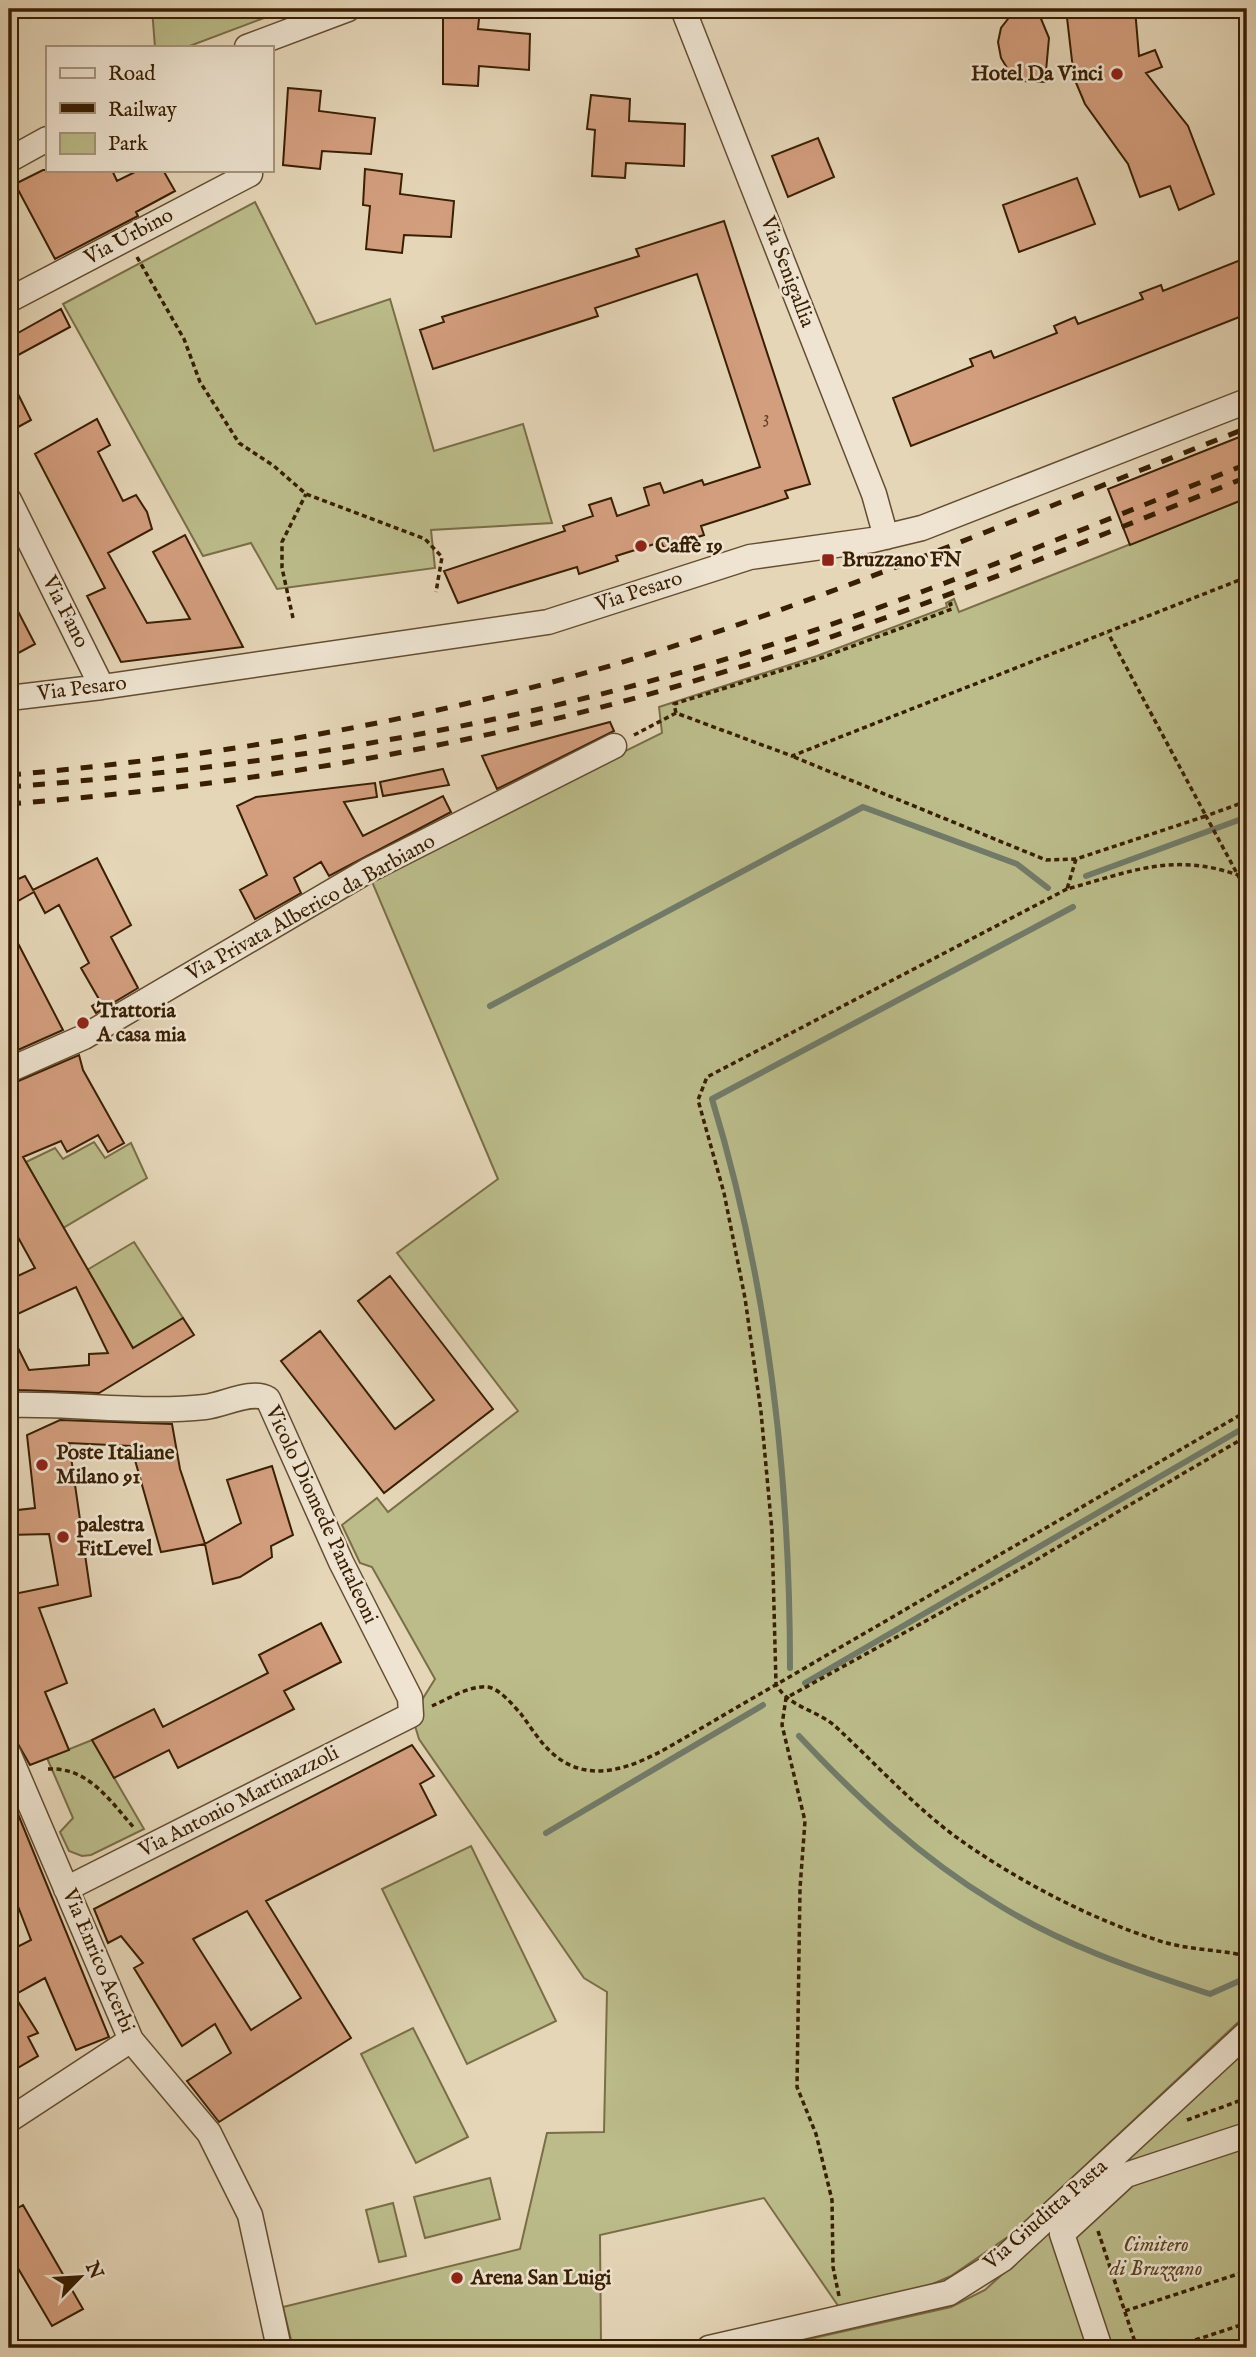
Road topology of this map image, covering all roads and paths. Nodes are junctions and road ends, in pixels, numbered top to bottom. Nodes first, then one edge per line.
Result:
1 (348, 9) edge
2 (684, 9) edge
3 (250, 46) edge
4 (46, 140) edge
5 (9, 160) edge
6 (250, 174) dead end
7 (127, 238) junction
8 (9, 300) edge
9 (1247, 401) edge
10 (306, 494) junction
11 (9, 500) edge
12 (886, 537) junction
13 (1247, 577) edge
14 (436, 592) dead end
15 (955, 603) dead end
16 (293, 618) dead end
17 (1107, 633) junction
18 (103, 687) junction
19 (9, 698) edge
20 (676, 713) junction
21 (614, 746) joint
22 (792, 756) junction
23 (1247, 801) edge
24 (1206, 816) junction
25 (1076, 859) junction
26 (1238, 875) junction
27 (1067, 889) junction
28 (1247, 892) edge
29 (9, 1070) edge
30 (9, 1405) edge
31 (1247, 1411) edge
32 (1247, 1436) edge
33 (776, 1684) junction
34 (786, 1698) junction
35 (411, 1715) junction
36 (9, 1755) edge
37 (48, 1769) dead end
38 (142, 1838) dead end
39 (66, 1889) junction
40 (1247, 1956) edge
41 (1247, 2033) edge
42 (131, 2040) junction
43 (9, 2120) edge
44 (1247, 2135) edge
45 (1091, 2208) junction
46 (1247, 2271) edge
47 (841, 2304) dead end
48 (1125, 2311) junction
49 (1247, 2323) edge
50 (716, 2347) edge
51 (279, 2348) edge
52 (1100, 2348) edge
53 (1137, 2348) edge
54 (1171, 2348) edge

1 - 3 street
2 - 12 street, Via Senigallia
4 - 5 street
6 - 7 street, Via Urbino
7 - 8 street, Via Urbino
7 - 10 path
9 - 12 street, Via Pesaro
10 - 14 path
10 - 16 path
11 - 18 street, Via Fano
12 - 18 street, Via Pesaro
13 - 17 path
15 - 20 path
17 - 22 path
17 - 24 path
18 - 19 street, Via Pesaro
20 - 21 path
20 - 22 path
21 - 29 street, Via Privata Alberico da Barbiano
22 - 25 path
23 - 24 path
24 - 25 path
24 - 26 path
25 - 27 path
26 - 27 path
26 - 28 path
27 - 33 path
30 - 35 street, Vicolo Diomede Pantaleoni
31 - 33 path
32 - 34 path
33 - 34 path
33 - 35 path
34 - 40 path
34 - 47 path
35 - 39 street, Via Antonio Martinazzoli
36 - 39 street, Via Enrico Acerbi
37 - 38 path
39 - 42 street, Via Enrico Acerbi
41 - 50 street, Via Giuditta Pasta
42 - 43 street
42 - 51 street, Via Enrico Acerbi
44 - 45 street
45 - 48 path
45 - 52 street
46 - 48 path
48 - 53 path
49 - 54 path

